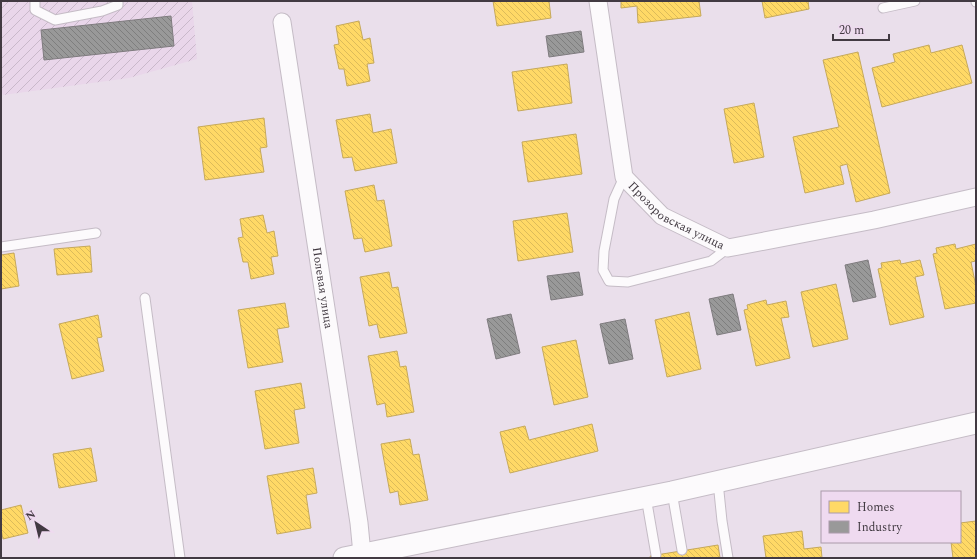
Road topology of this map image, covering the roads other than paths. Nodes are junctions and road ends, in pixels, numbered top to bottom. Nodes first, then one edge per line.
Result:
1 (35, 1) edge
2 (118, 1) edge
3 (598, 1) edge
4 (915, 1) edge
5 (884, 8) dead end
6 (282, 22) dead end
7 (624, 177) junction
8 (976, 197) edge
9 (96, 233) dead end
10 (1, 247) edge
11 (728, 248) junction
12 (145, 298) dead end
13 (976, 423) edge
14 (718, 482) junction
15 (672, 492) junction
16 (646, 497) junction
17 (682, 550) dead end
18 (656, 555) dead end
19 (353, 556) edge
20 (180, 558) edge
21 (728, 558) edge

1 - 2 lane
3 - 7 street, Прозоровская улица
4 - 5 lane
6 - 19 street, Полевая улица
7 - 11 street, Прозоровская улица
7 - 11 lane
8 - 11 street, Прозоровская улица
9 - 10 lane
12 - 20 lane
13 - 14 street
14 - 15 street
14 - 21 lane
15 - 16 street
15 - 17 lane
16 - 18 lane
16 - 19 street

